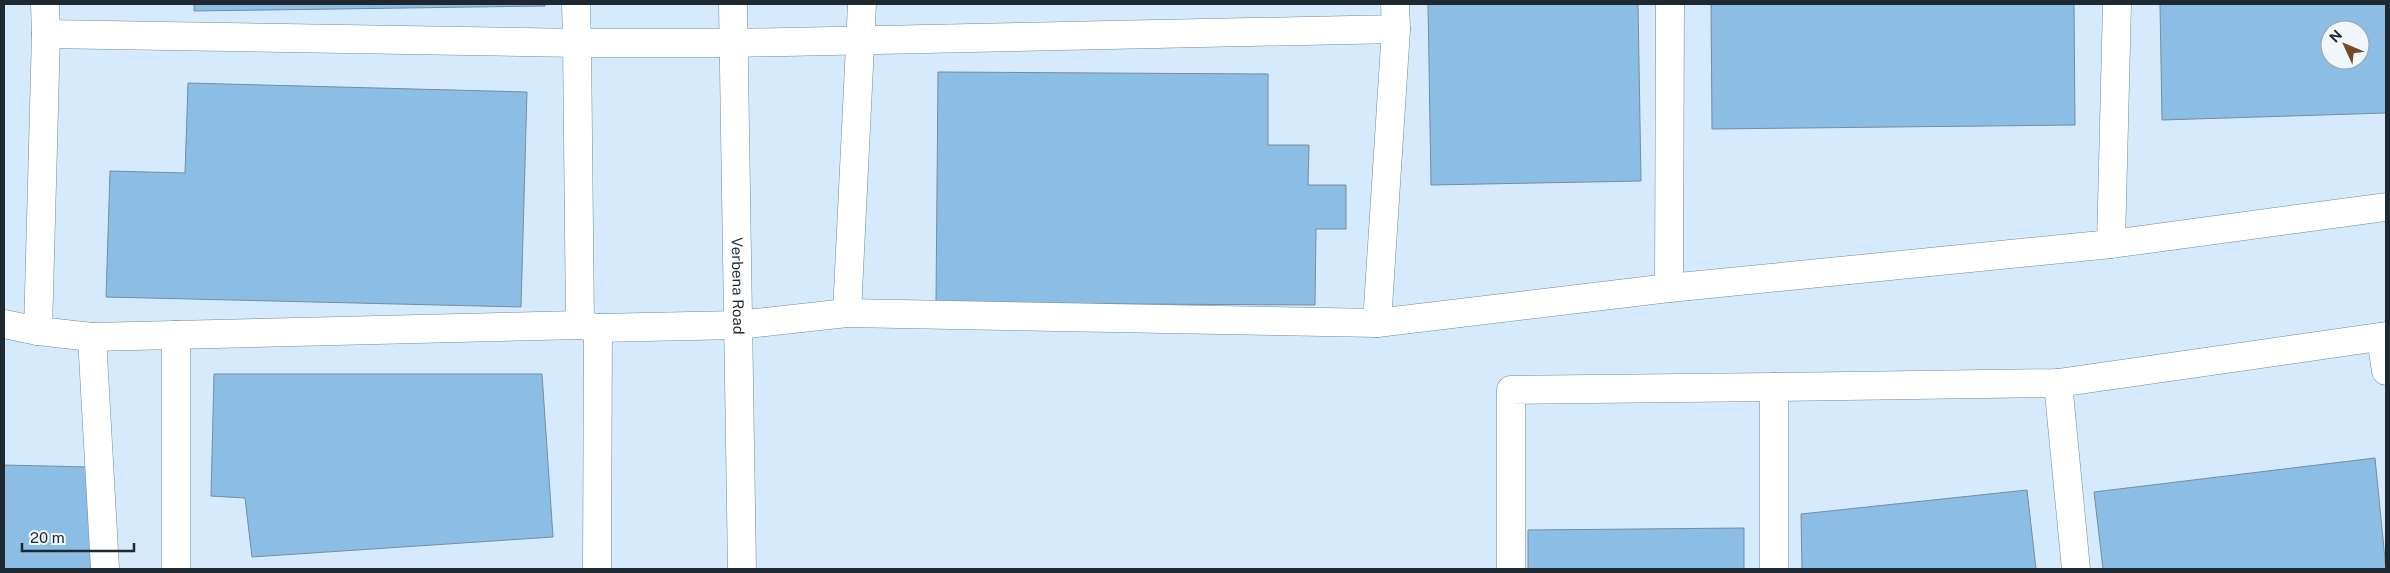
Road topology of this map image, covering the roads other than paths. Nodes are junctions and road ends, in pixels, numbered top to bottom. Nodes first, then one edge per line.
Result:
1 (45, 4) edge
2 (576, 4) edge
3 (732, 4) edge
4 (862, 4) edge
5 (1670, 4) edge
6 (2117, 4) edge
7 (1396, 16) edge
8 (46, 34) junction
9 (862, 40) junction
10 (577, 43) junction
11 (733, 43) junction
12 (2386, 206) edge
13 (2111, 244) junction
14 (1669, 288) junction
15 (847, 313) junction
16 (1378, 323) junction
17 (4, 324) edge
18 (738, 325) junction
19 (589, 327) junction
20 (38, 331) junction
21 (176, 335) junction
22 (92, 337) junction
23 (2384, 337) edge
24 (2386, 370) edge
25 (2058, 383) junction
26 (1774, 387) junction
27 (105, 569) edge
28 (176, 569) edge
29 (596, 569) edge
30 (742, 569) edge
31 (1511, 569) edge
32 (1774, 569) edge
33 (2076, 569) edge

1 - 8 street
2 - 10 street
3 - 11 street, Verbena Road
4 - 9 street
5 - 14 street
6 - 13 street
7 - 9 street
7 - 16 street
8 - 10 street
8 - 20 street
9 - 11 street
9 - 15 street
10 - 11 street
10 - 19 street
11 - 18 street, Verbena Road
12 - 13 street
13 - 14 street
14 - 16 street
15 - 16 street
15 - 18 street
17 - 20 street
18 - 19 street
18 - 30 street, Verbena Road
19 - 21 street
19 - 29 street
20 - 22 street
21 - 22 street
21 - 28 street
22 - 27 street
23 - 24 street
23 - 25 street
25 - 26 street
25 - 33 street
26 - 31 street
26 - 32 street

